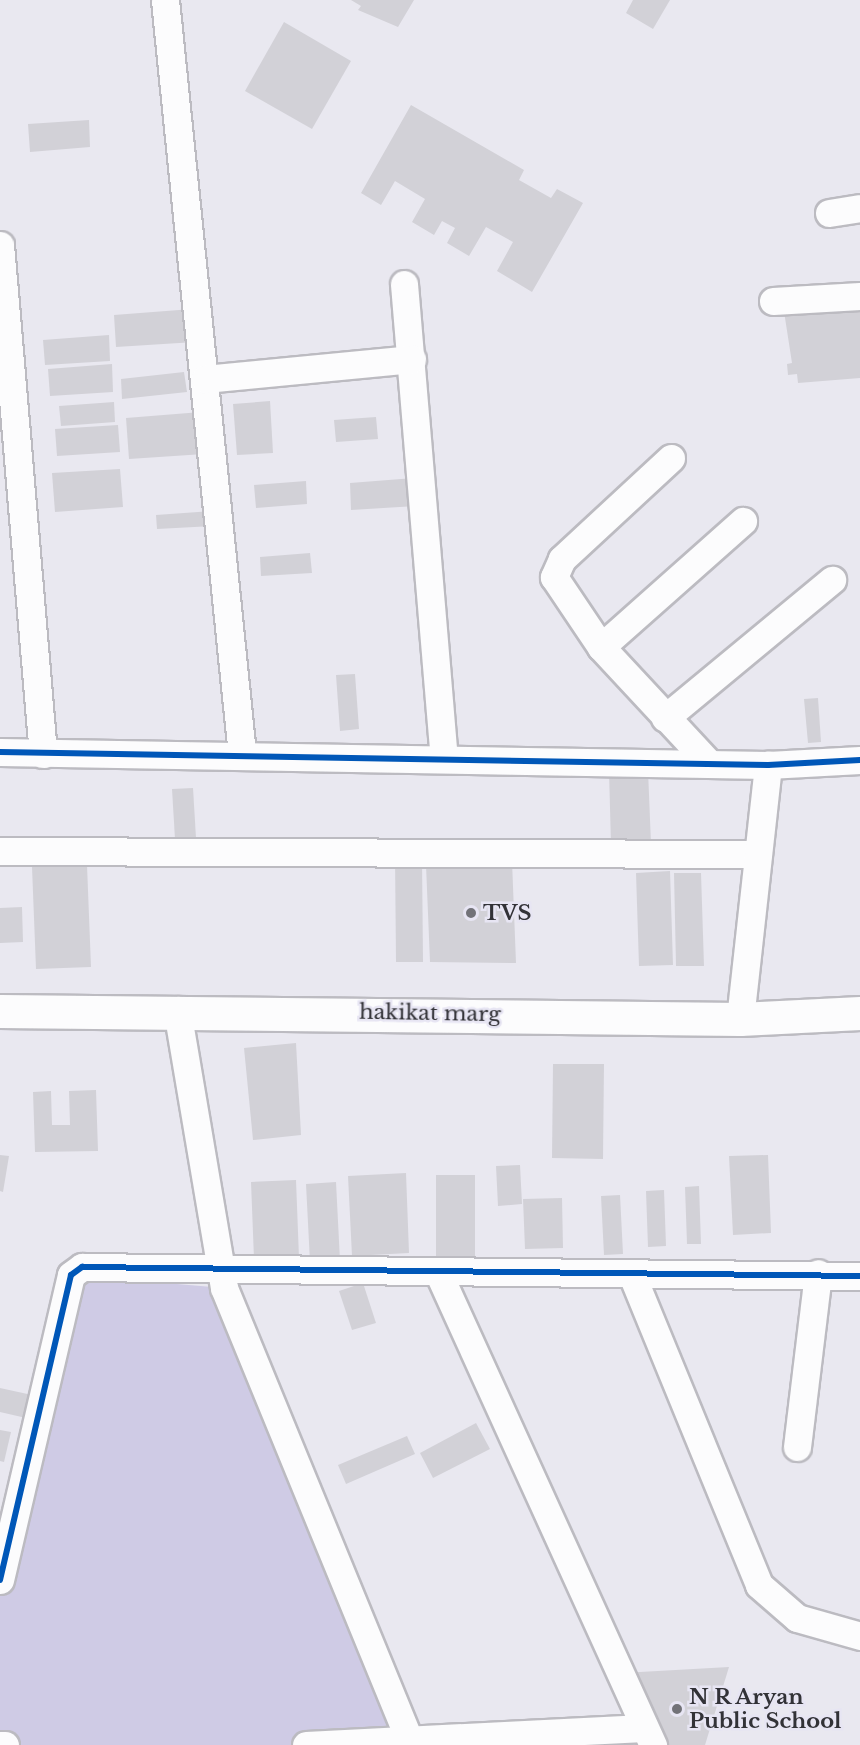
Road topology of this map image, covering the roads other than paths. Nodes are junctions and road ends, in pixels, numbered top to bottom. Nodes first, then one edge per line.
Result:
1 (165, 0) edge
2 (860, 207) edge
3 (829, 213) dead end
4 (0, 245) edge
5 (404, 284) dead end
6 (860, 296) edge
7 (773, 300) dead end
8 (412, 359) junction
9 (205, 379) junction
10 (671, 458) dead end
11 (743, 521) dead end
12 (832, 579) dead end
13 (601, 647) junction
14 (665, 718) junction
15 (0, 752) edge
16 (43, 754) junction
17 (242, 754) junction
18 (444, 756) junction
19 (706, 760) junction
20 (860, 760) edge
21 (768, 765) junction
22 (0, 851) edge
23 (758, 854) junction
24 (177, 1010) junction
25 (0, 1011) edge
26 (860, 1012) edge
27 (740, 1019) junction
28 (438, 1272) junction
29 (220, 1273) junction
30 (818, 1273) junction
31 (632, 1275) junction
32 (860, 1276) edge
33 (797, 1447) dead end
34 (0, 1580) edge
35 (860, 1636) edge
36 (649, 1736) edge
37 (409, 1742) edge
38 (0, 1745) edge
39 (5, 1745) edge
40 (306, 1745) edge

1 - 9 street
2 - 3 street
4 - 16 street
5 - 8 street
6 - 7 street
8 - 9 street
8 - 18 street
9 - 17 street
10 - 13 street
11 - 13 street
12 - 14 street
13 - 14 street
14 - 19 street
15 - 16 street
16 - 17 street
17 - 18 street
18 - 19 street
19 - 21 street
20 - 21 street
21 - 23 street
22 - 23 street
23 - 27 street
24 - 25 street, hakikat marg
24 - 27 street, hakikat marg
24 - 29 street
26 - 27 street, hakikat marg
28 - 29 street
28 - 31 street
28 - 36 street
29 - 34 street
29 - 37 street
30 - 31 street
30 - 32 street
30 - 33 street
31 - 35 street
36 - 37 street
37 - 40 street
38 - 39 street

